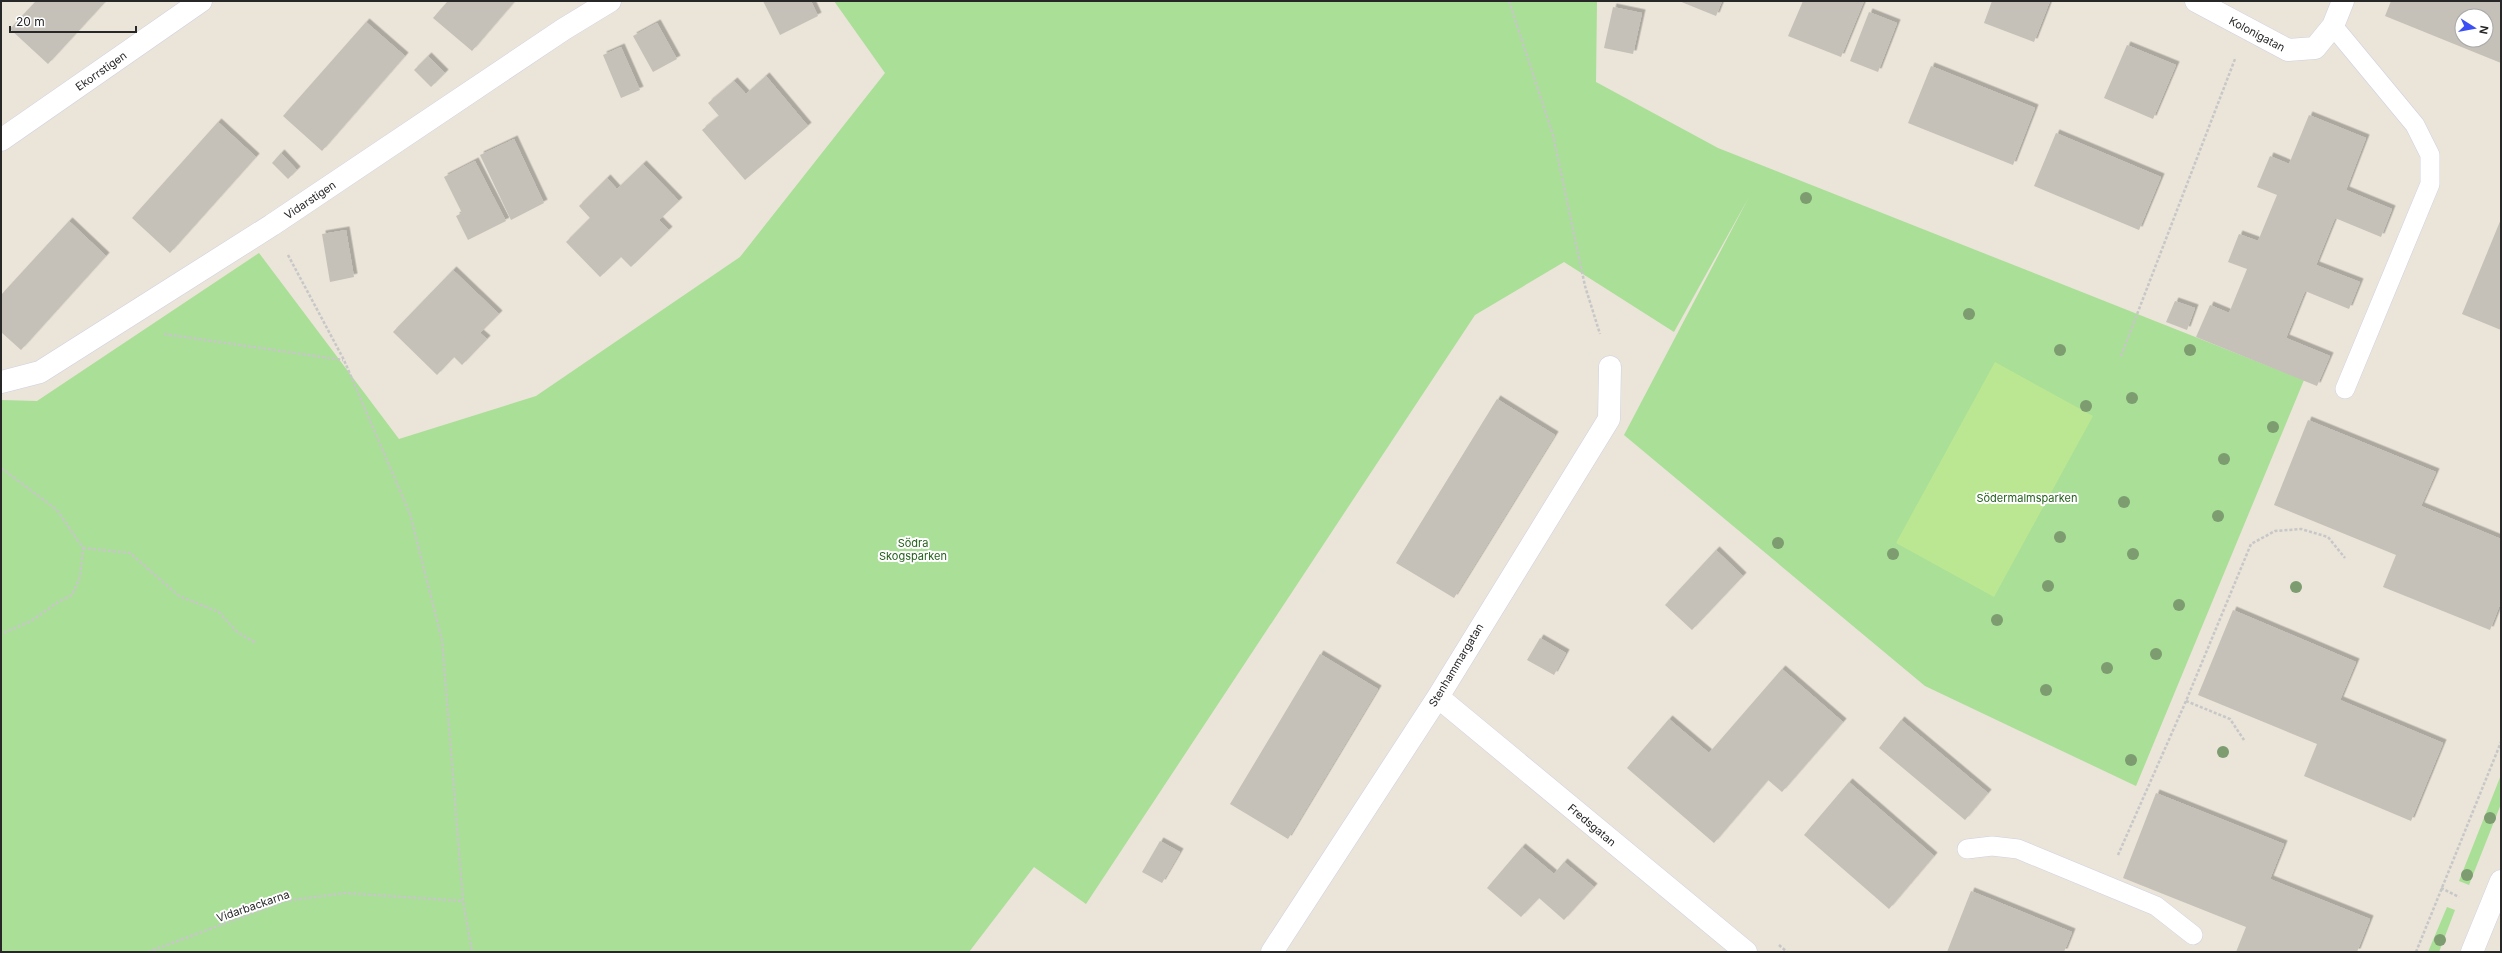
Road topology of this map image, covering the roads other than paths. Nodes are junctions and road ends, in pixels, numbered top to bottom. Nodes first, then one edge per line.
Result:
1 (200, 1) edge
2 (610, 1) edge
3 (2196, 1) edge
4 (2344, 1) edge
5 (2333, 26) junction
6 (1, 140) edge
7 (1610, 367) road end
8 (1, 382) edge
9 (2345, 389) dead end
10 (1438, 697) junction
11 (1967, 849) dead end
12 (2501, 882) edge
13 (2193, 935) dead end
14 (1272, 952) edge
15 (1746, 952) edge
16 (2472, 952) edge

1 - 6 street, Ekorrstigen
2 - 8 street, Vidarstigen
3 - 5 street, Kolonigatan
4 - 5 street, Kolonigatan
5 - 9 lane
7 - 10 street, Stenhammargatan
10 - 14 street, Stenhammargatan
10 - 15 street, Fredsgatan
11 - 13 lane
12 - 16 street

